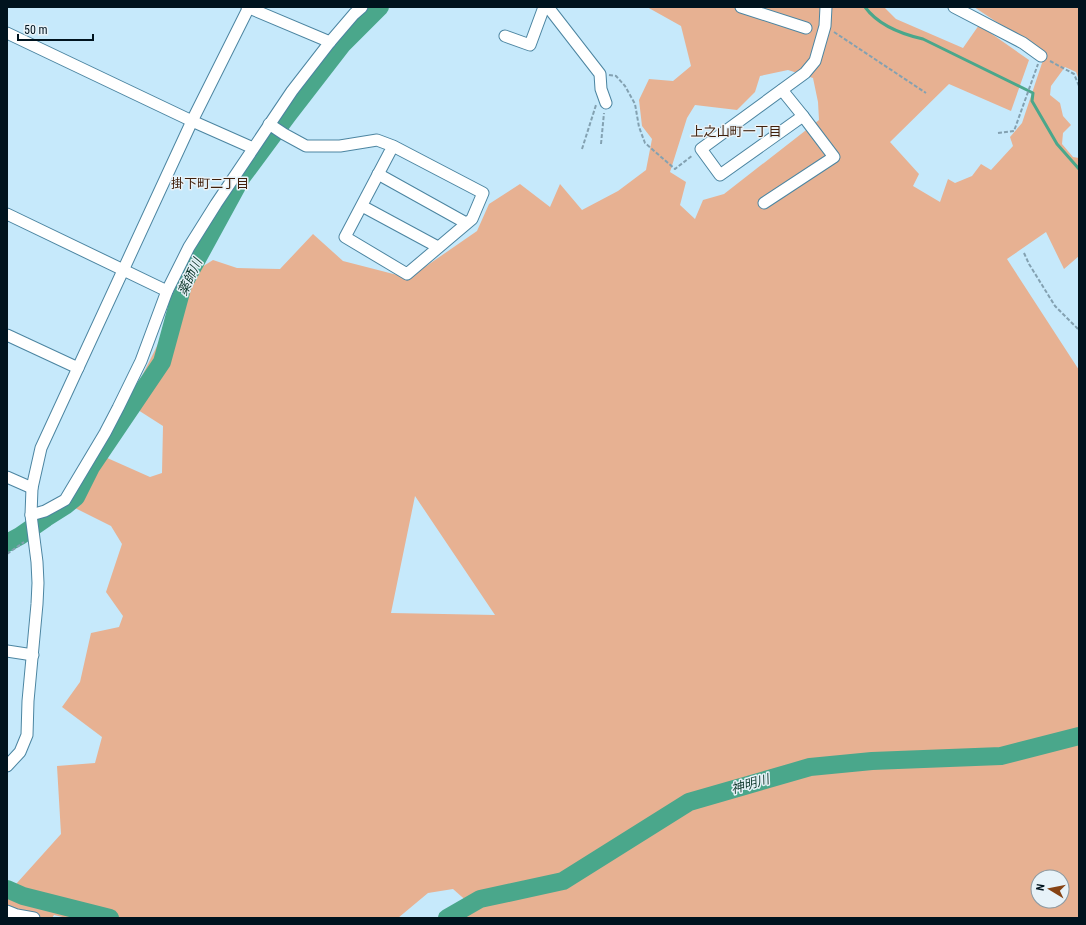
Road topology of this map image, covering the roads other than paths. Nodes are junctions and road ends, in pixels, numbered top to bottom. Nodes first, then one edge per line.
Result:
1 (248, 7) edge
2 (362, 7) edge
3 (544, 7) edge
4 (548, 7) edge
5 (741, 7) edge
6 (826, 7) edge
7 (954, 7) edge
8 (806, 28) dead end
9 (7, 33) edge
10 (505, 36) dead end
11 (330, 42) junction
12 (1041, 56) road end
13 (782, 90) junction
14 (606, 104) road end
15 (803, 116) junction
16 (192, 121) junction
17 (269, 124) junction
18 (393, 146) junction
19 (253, 148) junction
20 (378, 174) junction
21 (764, 203) dead end
22 (362, 206) junction
23 (7, 214) edge
24 (466, 223) junction
25 (438, 248) junction
26 (124, 270) junction
27 (167, 291) junction
28 (7, 335) edge
29 (78, 368) junction
30 (7, 477) edge
31 (32, 488) junction
32 (30, 515) junction
33 (7, 651) edge
34 (33, 655) junction
35 (7, 766) edge
36 (7, 911) edge
37 (34, 918) edge

1 - 11 street
1 - 16 street
2 - 11 street
3 - 10 street
4 - 14 street
5 - 8 street
6 - 13 street
7 - 12 street
9 - 16 street
11 - 17 street
13 - 15 street
13 - 15 street
15 - 21 street
16 - 19 street
16 - 26 street
17 - 18 street
17 - 19 street
18 - 20 street
18 - 24 street
19 - 27 street
20 - 22 street
20 - 24 street
22 - 25 street
22 - 25 street
23 - 26 street
24 - 25 street
26 - 27 street
26 - 29 street
27 - 32 street
28 - 29 street
29 - 31 street
30 - 31 street
31 - 32 street
32 - 34 street
33 - 34 street
34 - 35 street
36 - 37 street

